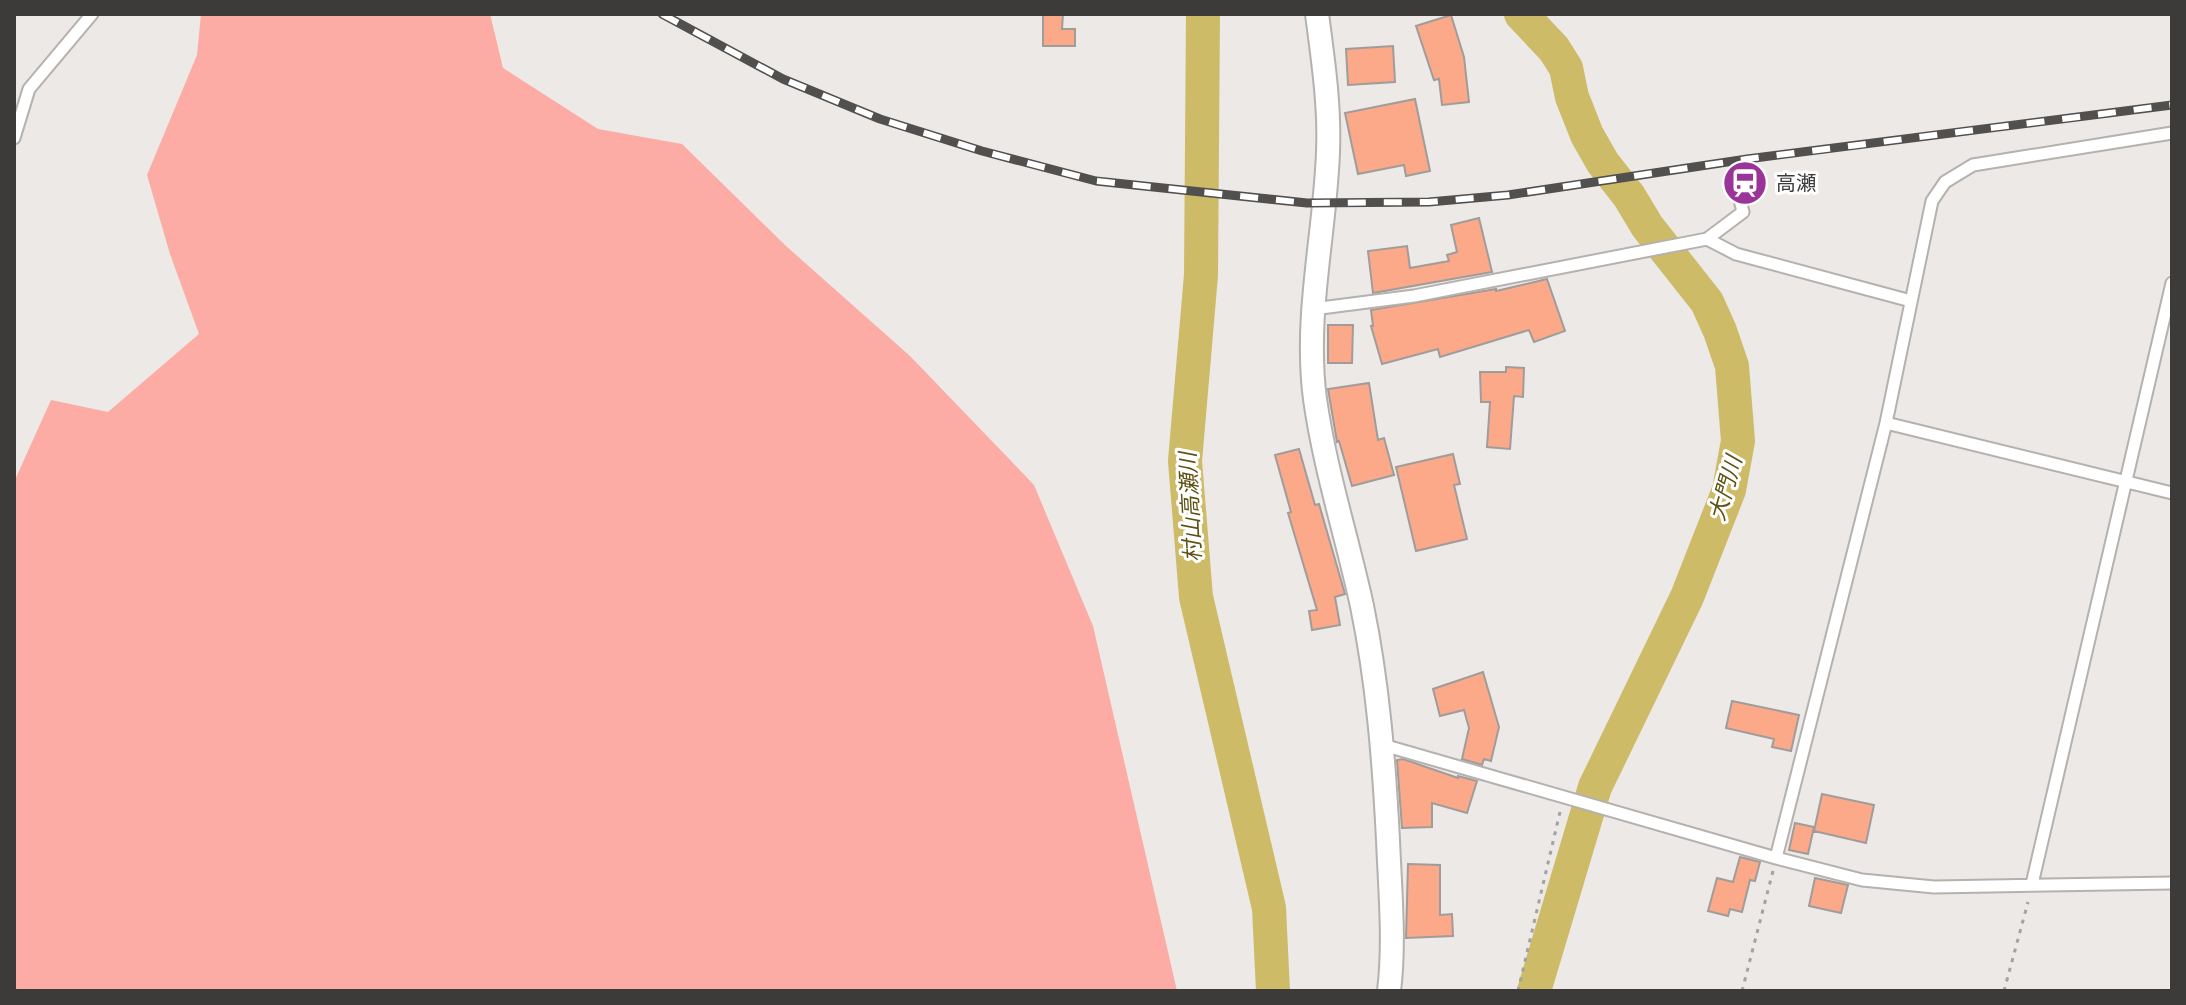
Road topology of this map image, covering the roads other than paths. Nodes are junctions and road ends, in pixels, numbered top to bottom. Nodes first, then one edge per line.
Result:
1 (92, 14) edge
2 (1317, 14) edge
3 (2172, 133) edge
4 (14, 138) edge
5 (1741, 204) dead end
6 (1707, 239) junction
7 (2172, 283) edge
8 (1911, 301) junction
9 (1313, 309) junction
10 (1886, 423) junction
11 (2127, 482) junction
12 (2172, 493) edge
13 (1383, 745) junction
14 (1776, 858) junction
15 (2172, 883) edge
16 (2032, 884) junction
17 (1389, 991) edge

1 - 4 lane
2 - 9 street
3 - 8 lane
5 - 6 lane
6 - 8 lane
6 - 9 lane
7 - 11 lane
8 - 10 lane
9 - 13 street
10 - 11 lane
10 - 14 lane
11 - 12 lane
11 - 16 lane
13 - 14 lane
13 - 17 street
14 - 16 lane
15 - 16 lane

